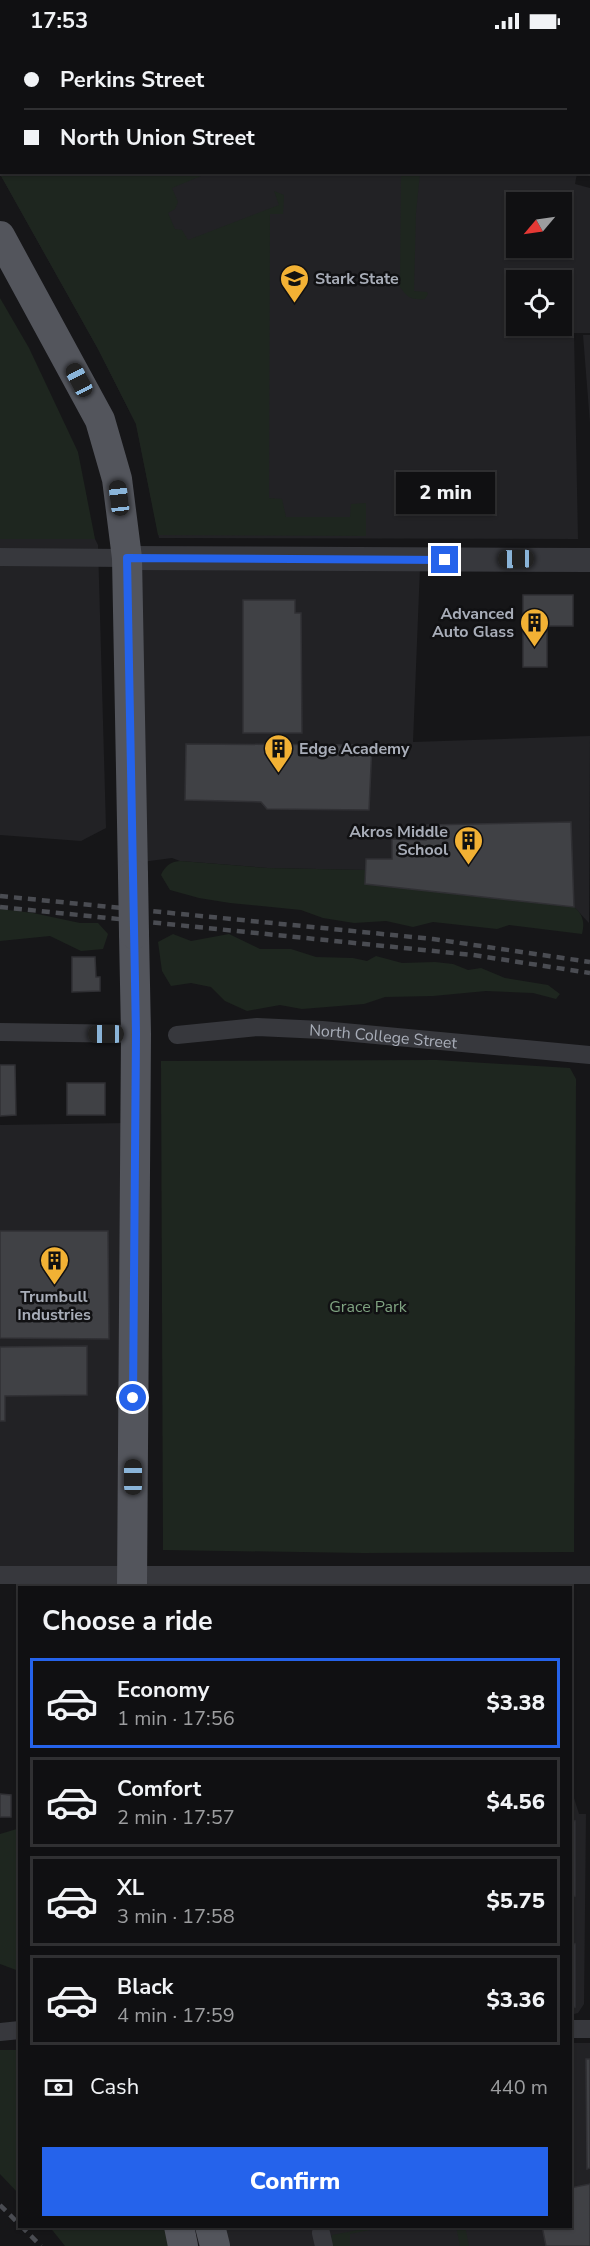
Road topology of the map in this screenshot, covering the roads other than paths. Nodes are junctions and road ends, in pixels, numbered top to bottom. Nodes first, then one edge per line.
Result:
1 (0, 236) edge
2 (8, 271) edge
3 (0, 558) edge
4 (127, 558) junction
5 (590, 560) edge
6 (0, 1032) edge
7 (136, 1034) junction
8 (177, 1035) dead end
9 (590, 1054) edge
10 (0, 1575) edge
11 (590, 1575) edge
12 (132, 1582) edge
13 (572, 2029) edge
14 (590, 2029) edge
15 (18, 2030) edge
16 (0, 2032) edge
17 (179, 2228) edge
18 (210, 2228) edge
19 (183, 2246) edge
20 (214, 2246) edge

1 - 2 main road
2 - 4 main road
3 - 4 street
4 - 5 street
4 - 7 main road, bridge
6 - 7 street
7 - 12 main road
8 - 9 street, North College Street
10 - 12 street
11 - 12 street
13 - 14 street
15 - 16 street
17 - 19 main road
18 - 20 main road

